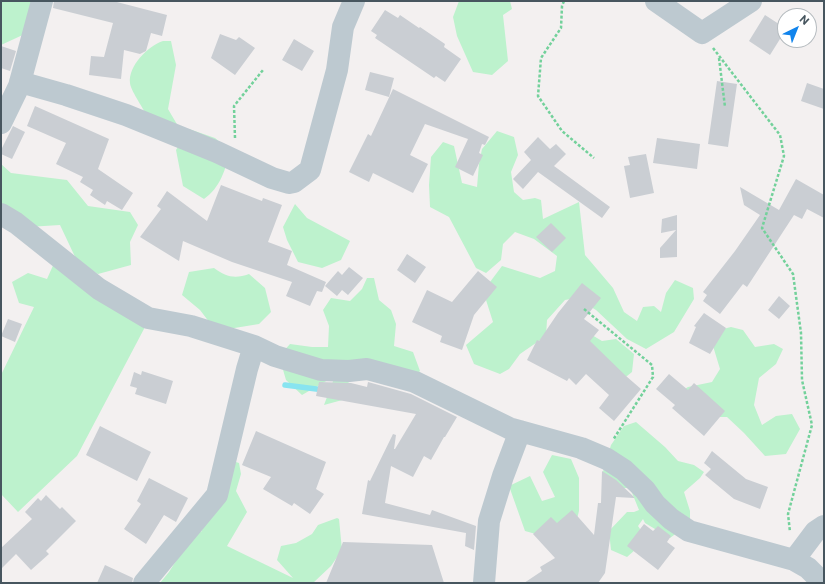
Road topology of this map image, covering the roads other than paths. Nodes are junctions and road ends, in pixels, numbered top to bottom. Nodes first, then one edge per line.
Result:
1 (42, 1) edge
2 (354, 1) edge
3 (656, 1) edge
4 (751, 1) edge
5 (20, 82) junction
6 (1, 123) edge
7 (1, 214) edge
8 (254, 346) junction
9 (520, 431) junction
10 (824, 526) edge
11 (794, 560) junction
12 (144, 583) edge
13 (484, 583) edge
14 (823, 583) edge

1 - 5 street
2 - 5 street
3 - 4 street
5 - 6 street
7 - 8 street
8 - 9 street
8 - 12 street
9 - 11 street
9 - 13 street
10 - 11 street
11 - 14 street

